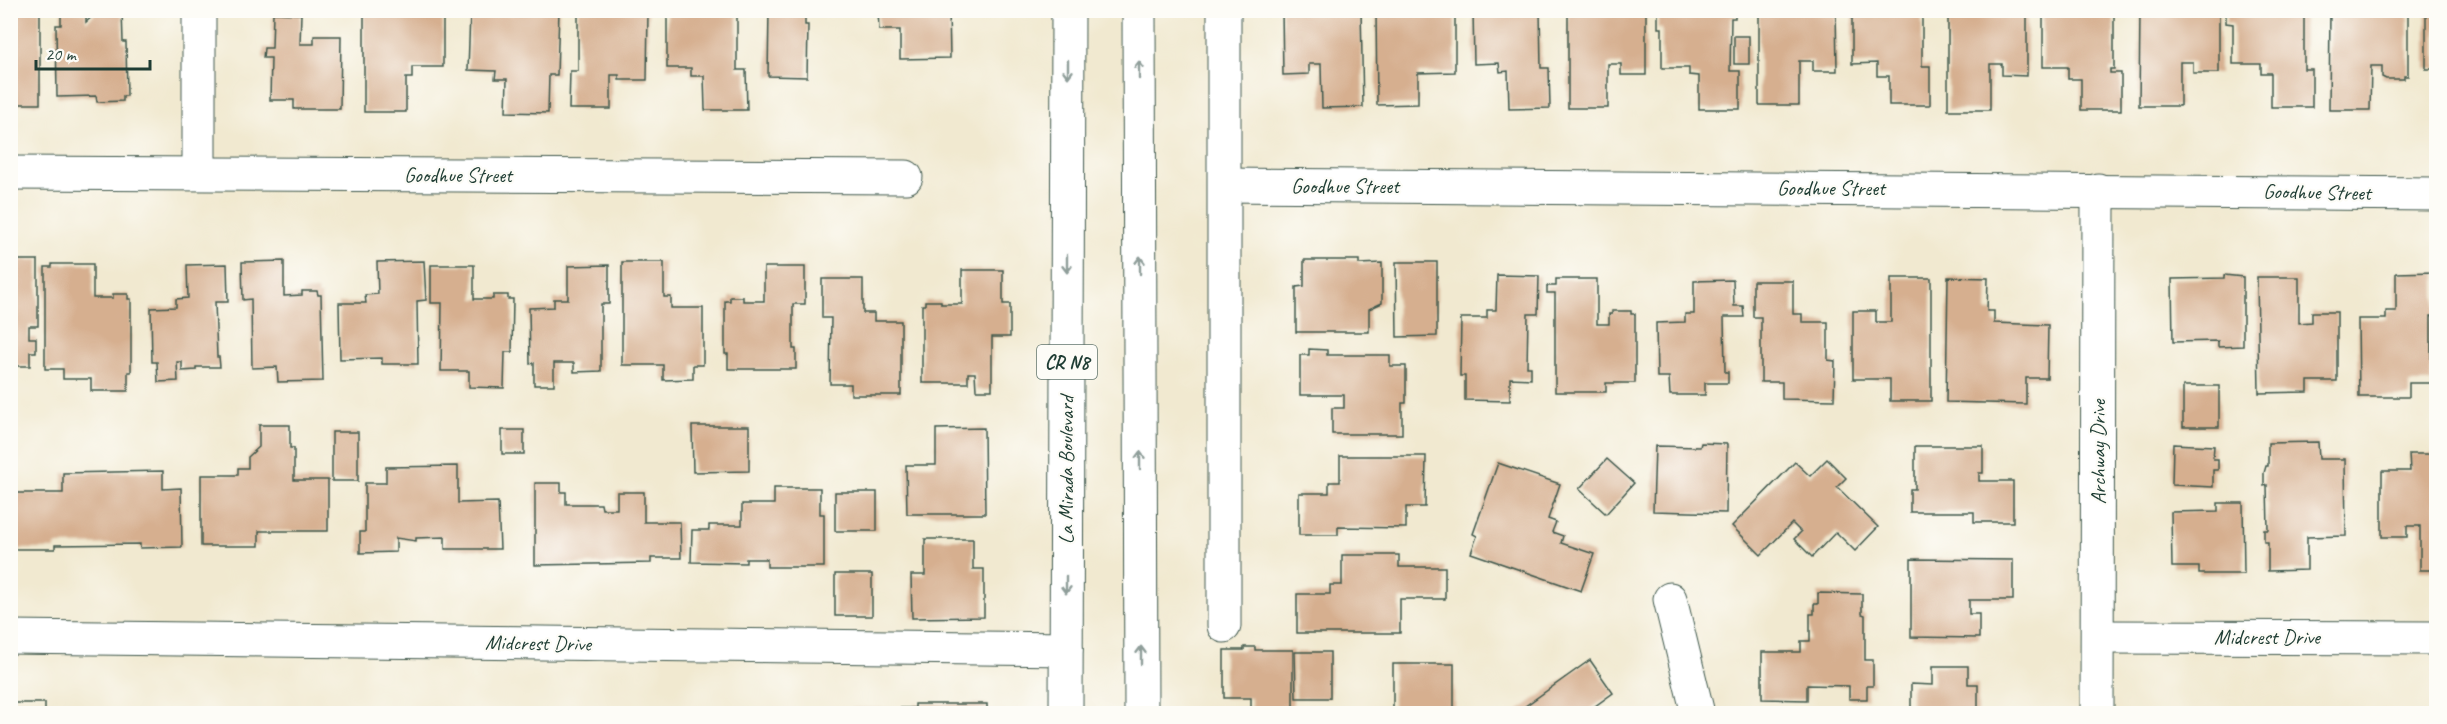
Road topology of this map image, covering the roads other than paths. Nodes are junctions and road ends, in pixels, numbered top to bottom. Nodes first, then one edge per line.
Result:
1 (199, 10) edge
2 (1068, 10) edge
3 (1139, 10) edge
4 (1224, 10) edge
5 (10, 173) edge
6 (199, 173) junction
7 (906, 177) dead end
8 (1225, 185) junction
9 (2098, 190) junction
10 (2436, 194) edge
11 (1670, 599) dead end
12 (1224, 626) dead end
13 (10, 637) edge
14 (2098, 637) junction
15 (2436, 638) edge
16 (1066, 649) junction
17 (1066, 714) edge
18 (1141, 714) edge
19 (1698, 714) edge
20 (2097, 714) edge

1 - 6 street
2 -> 16 street, La Mirada Boulevard / CR N8
18 -> 3 street
4 - 8 street
5 - 6 street, Goodhue Street
6 - 7 street, Goodhue Street
8 - 9 street, Goodhue Street
8 - 12 street
9 - 10 street, Goodhue Street
9 - 14 street, Archway Drive
11 - 19 street
13 - 16 street, Midcrest Drive
14 - 15 street, Midcrest Drive
14 - 20 street, Archway Drive
16 - 17 street, La Mirada Boulevard / CR N8

